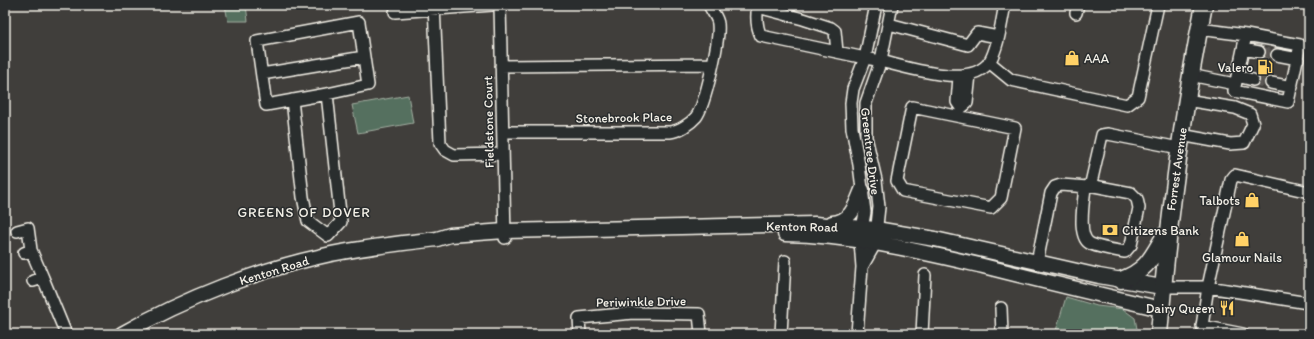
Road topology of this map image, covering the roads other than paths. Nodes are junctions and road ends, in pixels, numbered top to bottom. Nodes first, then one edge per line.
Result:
1 (492, 5) edge
2 (500, 5) edge
3 (709, 5) edge
4 (876, 5) edge
5 (892, 5) edge
6 (1005, 5) edge
7 (1158, 5) edge
8 (1204, 5) edge
9 (758, 6) edge
10 (434, 7) edge
11 (395, 12) dead end
12 (889, 24) junction
13 (1199, 29) junction
14 (1246, 35) junction
15 (998, 37) junction
16 (1243, 49) junction
17 (837, 52) junction
18 (1259, 52) tunnel mouth
19 (1277, 55) tunnel mouth
20 (364, 57) junction
21 (865, 58) junction
22 (1298, 59) junction
23 (882, 60) junction
24 (989, 62) junction
25 (713, 64) junction
26 (501, 66) junction
27 (262, 74) junction
28 (965, 75) junction
29 (1190, 75) junction
30 (1236, 80) junction
31 (1253, 80) tunnel mouth
32 (1271, 83) tunnel mouth
33 (1292, 87) junction
34 (327, 94) junction
35 (292, 100) junction
36 (1186, 100) junction
37 (960, 112) junction
38 (503, 132) junction
39 (1180, 141) junction
40 (503, 154) junction
41 (1087, 186) junction
42 (862, 190) junction
43 (1309, 192) edge
44 (815, 224) junction
45 (876, 229) junction
46 (1167, 230) junction
47 (17, 231) dead end
48 (861, 234) junction
49 (505, 235) junction
50 (328, 236) junction
51 (875, 244) junction
52 (331, 254) junction
53 (785, 261) dead end
54 (1036, 262) junction
55 (862, 267) junction
56 (925, 275) dead end
57 (1122, 280) junction
58 (1162, 286) junction
59 (1208, 287) junction
60 (1309, 302) edge
61 (1001, 308) dead end
62 (1160, 309) junction
63 (1201, 330) edge
64 (66, 334) edge
65 (122, 334) edge
66 (580, 334) edge
67 (701, 334) edge
68 (781, 334) edge
69 (857, 334) edge
70 (922, 334) edge
71 (1002, 334) edge
72 (1158, 334) edge
73 (1243, 334) edge

1 - 10 street
2 - 26 street, Fieldstone Court
3 - 25 street, Stonebrook Place
4 - 21 street, Greentree Drive
5 - 12 street, Greentree Drive
6 - 15 street
7 - 24 street
8 - 13 highway, Forrest Avenue
9 - 17 street
9 - 17 street
10 - 11 street
10 - 40 street
12 - 15 street
12 - 23 street, Greentree Drive
13 - 14 street
13 - 29 highway, Forrest Avenue
14 - 16 street
14 - 22 street
15 - 24 street
16 - 18 street
16 - 30 street
17 - 21 street
19 - 22 street
20 - 27 street
20 - 27 street
20 - 34 street
21 - 23 street
21 - 42 street, Greentree Drive
22 - 33 street
23 - 28 street
23 - 45 street, Greentree Drive
24 - 28 street
25 - 26 street
25 - 38 street, Stonebrook Place
26 - 38 street, Fieldstone Court
27 - 35 street
28 - 37 street
29 - 30 street
29 - 36 highway, Forrest Avenue
30 - 31 street
30 - 33 street
32 - 33 street
34 - 35 street
34 - 50 street
35 - 50 street
36 - 39 highway, Forrest Avenue
36 - 39 street
37 - 37 street
38 - 40 street, Fieldstone Court
39 - 41 street
39 - 46 highway, Forrest Avenue
40 - 49 street, Fieldstone Court
41 - 41 street
41 - 54 street
42 - 44 main road
42 - 48 street, Greentree Drive
43 - 59 street
44 - 48 main road, Kenton Road
44 - 49 main road, Kenton Road
45 - 48 main road, Kenton Road
45 - 51 street, Greentree Drive
45 - 54 main road, Kenton Road
46 - 57 highway
46 - 58 highway, Forrest Avenue
47 - 64 street
48 - 49 main road, Kenton Road
48 - 51 main road, Kenton Road
48 - 55 street, Greentree Drive
49 - 52 main road, Kenton Road
50 - 52 street
51 - 55 street
51 - 62 main road, Kenton Road
52 - 65 main road, Kenton Road
53 - 68 street
54 - 57 main road, Kenton Road
55 - 69 street, Greentree Drive
56 - 70 street
57 - 58 main road, Kenton Road
58 - 59 street
58 - 62 highway, Forrest Avenue
59 - 60 street
59 - 63 street
61 - 71 street
62 - 72 highway, Forrest Avenue
63 - 73 street
66 - 67 street, Periwinkle Drive

